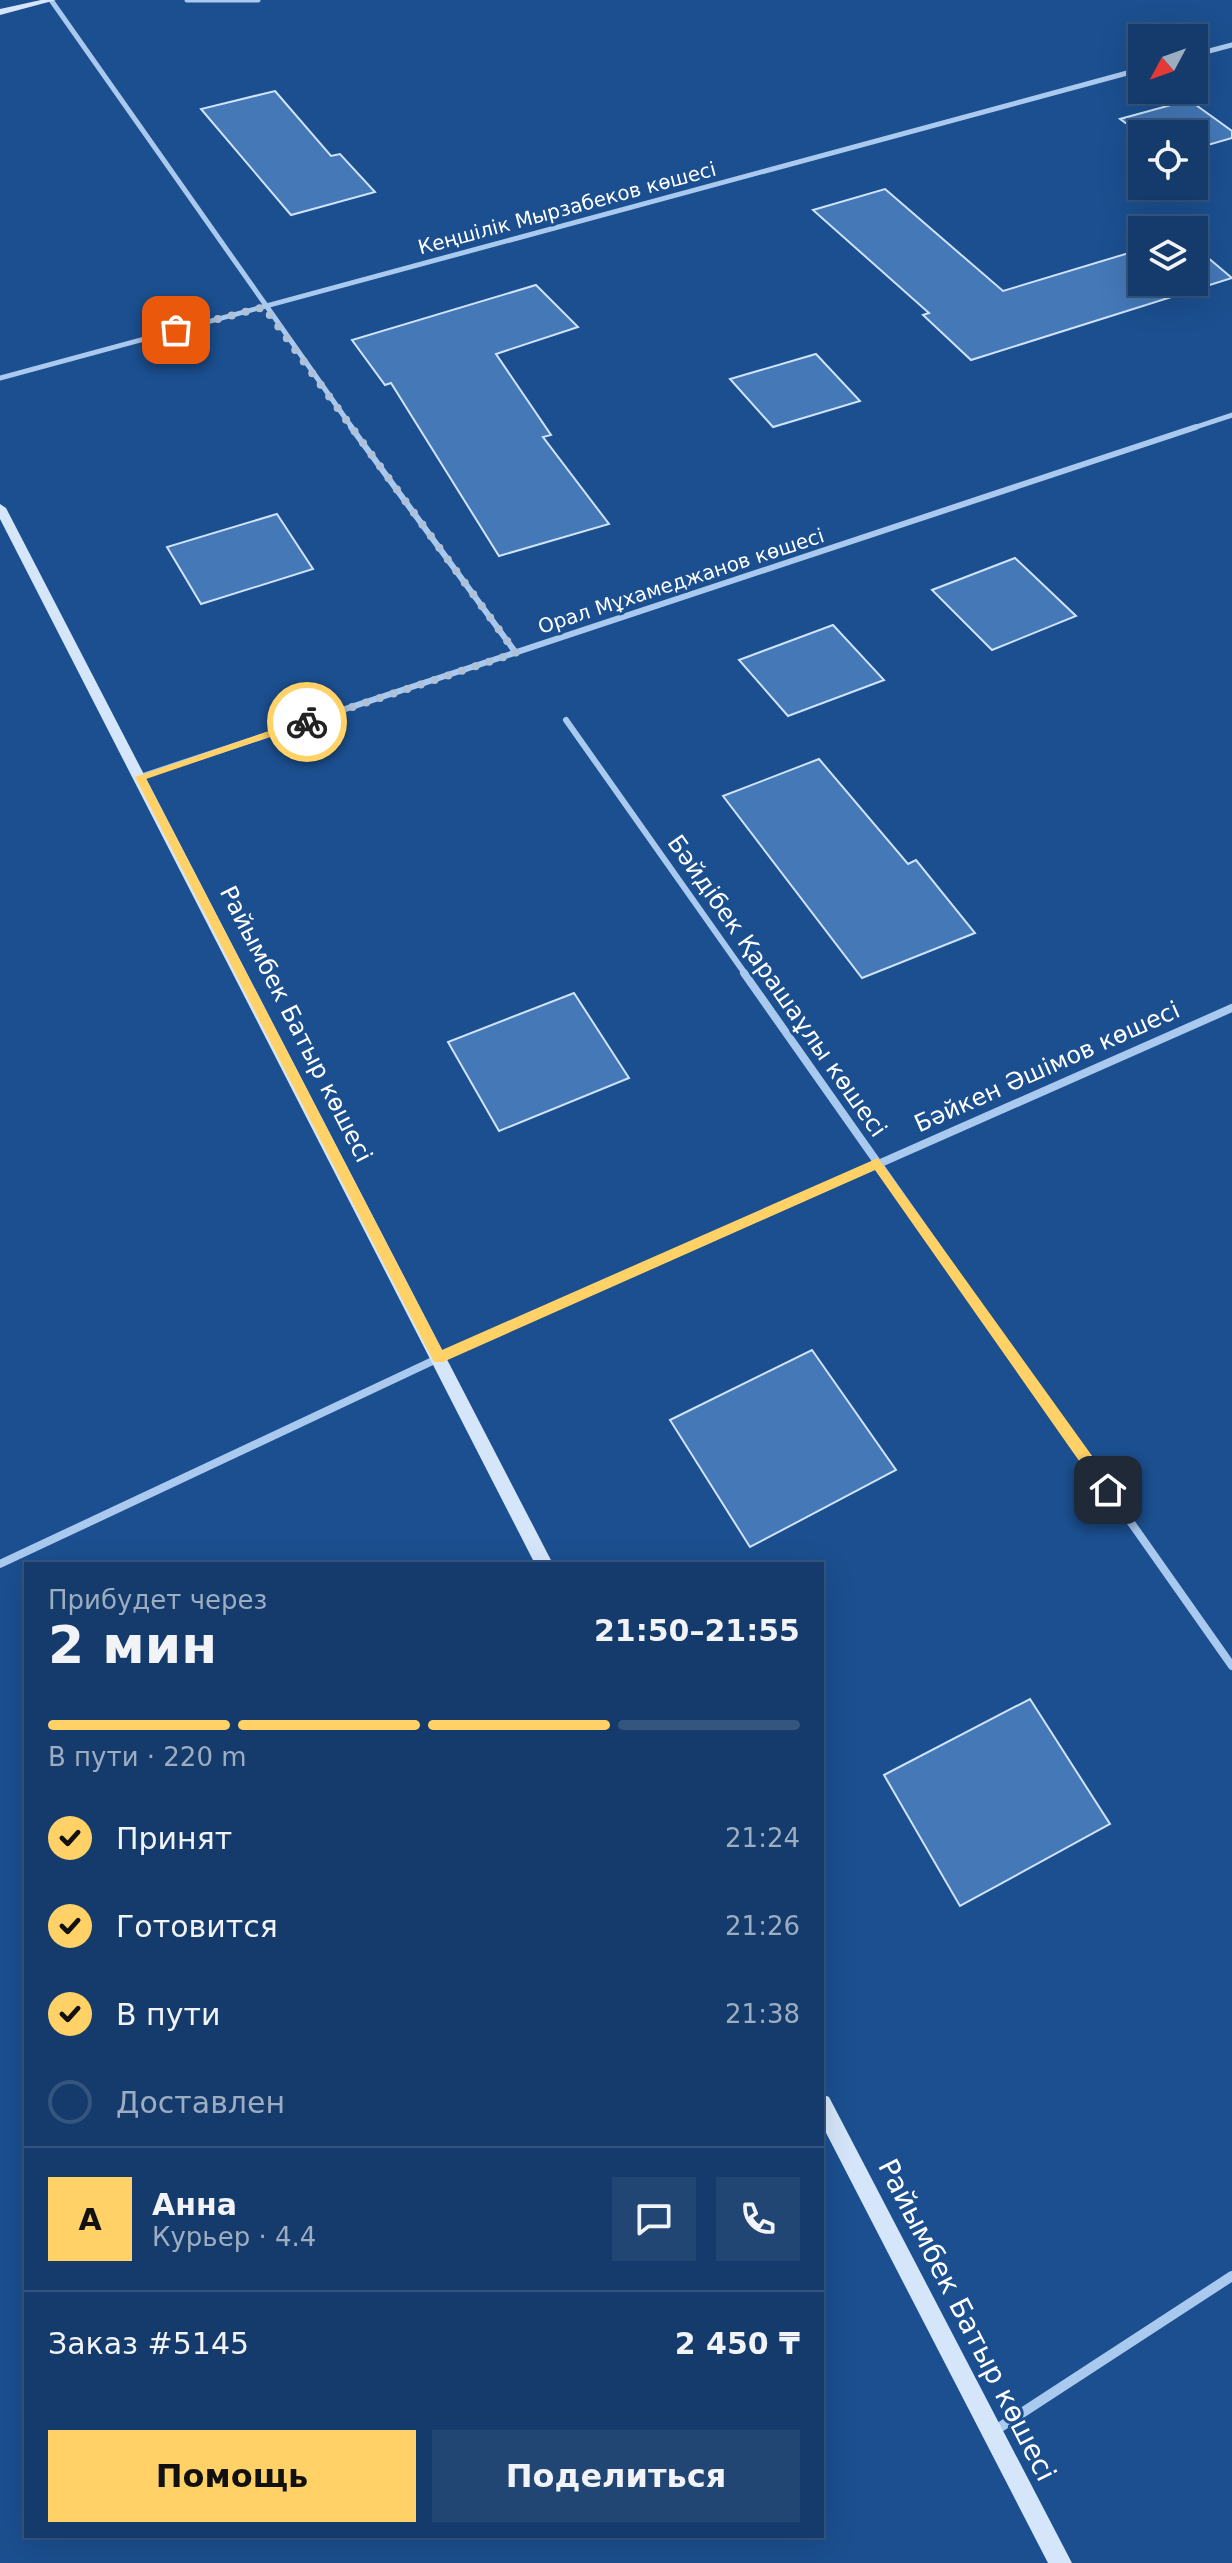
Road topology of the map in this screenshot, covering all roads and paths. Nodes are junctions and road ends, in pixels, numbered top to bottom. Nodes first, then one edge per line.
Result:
1 (51, 0) edge
2 (187, 0) edge
3 (258, 0) edge
4 (0, 12) edge
5 (1232, 45) edge
6 (1208, 51) edge
7 (1128, 73) edge
8 (264, 307) junction
9 (0, 378) edge
10 (1232, 415) edge
11 (0, 508) edge
12 (516, 653) junction
13 (566, 720) dead end
14 (140, 777) junction
15 (1232, 1008) edge
16 (878, 1163) junction
17 (439, 1358) junction
18 (543, 1562) edge
19 (0, 1564) edge
20 (1232, 1666) edge
21 (824, 2108) edge
22 (1232, 2276) edge
23 (991, 2433) junction
24 (1060, 2563) edge

1 - 4 street
1 - 8 street
2 - 3 street
5 - 6 street
7 - 8 street, Кеңшілік Мырзабеков көшесі
8 - 9 street, Кеңшілік Мырзабеков көшесі
8 - 12 street
10 - 12 street, Орал Мұхамеджанов көшесі
11 - 14 street, Райымбек Батыр көшесі
12 - 14 street, Орал Мұхамеджанов көшесі
13 - 16 street, Бәйдібек Қарашаұлы көшесі
14 - 17 street, Райымбек Батыр көшесі
15 - 16 street, Бәйкен Әшімов көшесі
16 - 17 street, Бәйкен Әшімов көшесі
16 - 20 street, Бәйдібек Қарашаұлы көшесі
17 - 18 street, Райымбек Батыр көшесі
17 - 19 street, Бәйкен Әшімов көшесі
21 - 23 street, Райымбек Батыр көшесі
22 - 23 street
23 - 24 street, Райымбек Батыр көшесі

